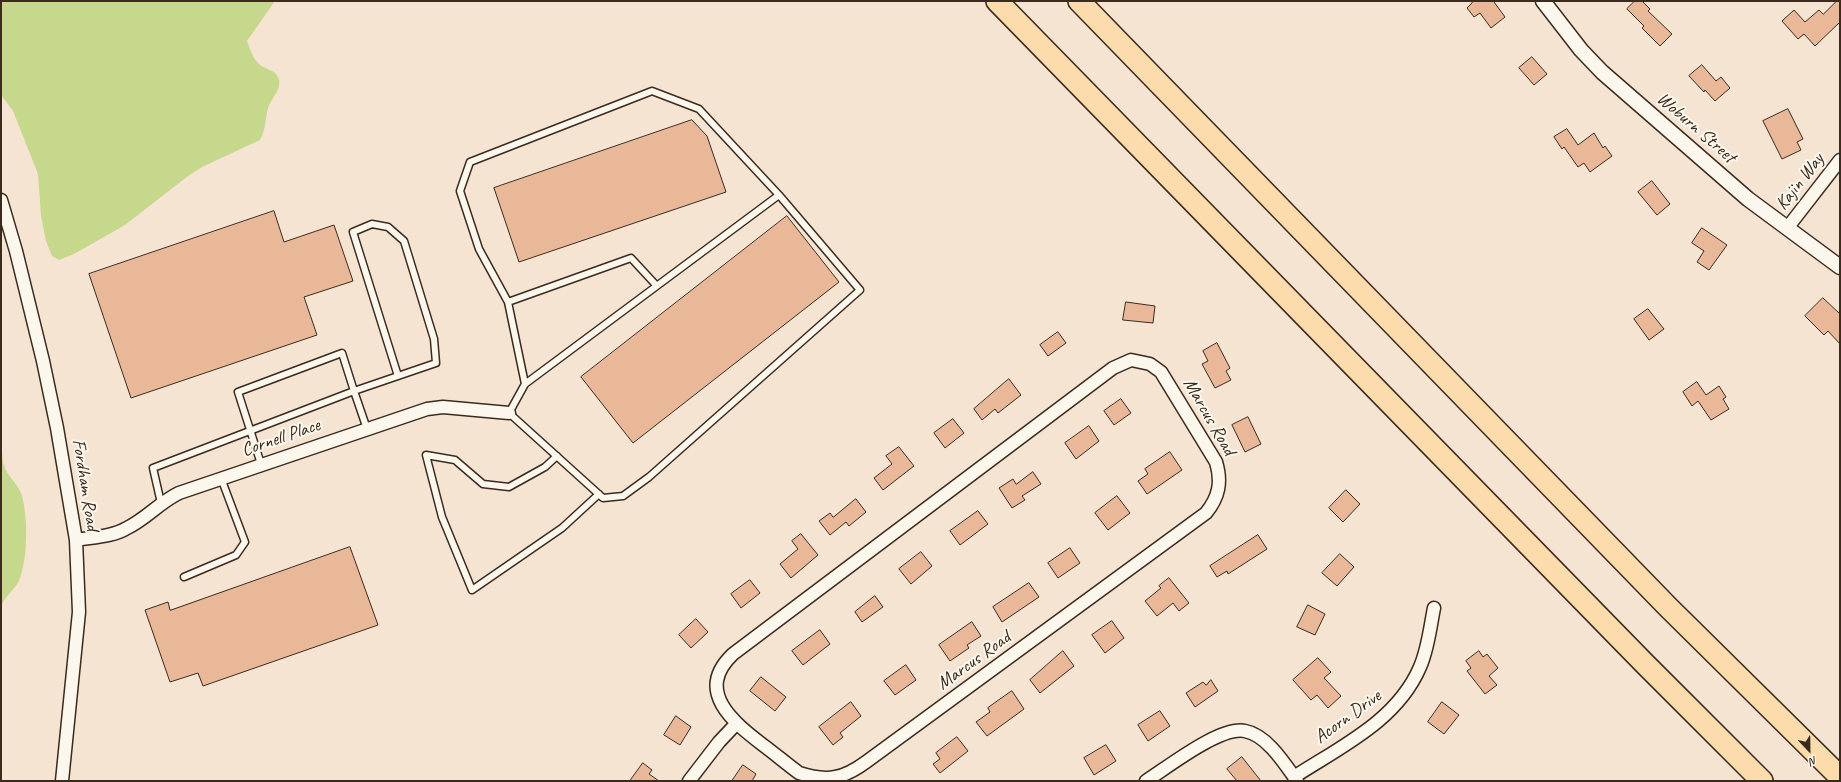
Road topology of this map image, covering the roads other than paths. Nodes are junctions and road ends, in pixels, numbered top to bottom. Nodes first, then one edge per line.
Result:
1 (997, 1) edge
2 (1078, 1) edge
3 (1543, 1) edge
4 (1840, 160) edge
5 (779, 195) junction
6 (1, 200) edge
7 (1788, 227) junction
8 (1840, 267) edge
9 (656, 285) junction
10 (508, 302) junction
11 (398, 376) junction
12 (525, 384) junction
13 (354, 391) junction
14 (509, 413) junction
15 (367, 429) junction
16 (251, 431) junction
17 (557, 456) junction
18 (261, 464) junction
19 (221, 478) junction
20 (599, 494) junction
21 (161, 504) junction
22 (76, 540) junction
23 (184, 577) dead end
24 (1434, 608) dead end
25 (736, 724) junction
26 (1295, 779) edge
27 (1839, 779) edge
28 (62, 781) edge
29 (689, 781) edge
30 (1146, 781) edge
31 (1762, 781) edge

1 - 31 highway
2 - 27 highway
3 - 7 street, Woburn Street
4 - 7 street, Kajin Way
5 - 9 lane
5 - 10 lane
5 - 20 lane
6 - 22 street, Fordham Road
7 - 8 street, Woburn Street
9 - 10 lane
9 - 12 lane
10 - 12 lane
11 - 11 lane
11 - 13 lane
12 - 14 lane
13 - 15 lane
13 - 16 lane
13 - 16 lane
14 - 15 street, Cornell Place
14 - 17 lane
15 - 18 street, Cornell Place
16 - 18 lane
16 - 21 lane
17 - 20 lane
17 - 20 lane
18 - 19 street, Cornell Place
19 - 21 street, Cornell Place
19 - 23 lane
21 - 22 street, Cornell Place
22 - 28 street, Fordham Road
24 - 26 street, Acorn Drive
25 - 25 street, Marcus Road
25 - 29 street
26 - 30 street

